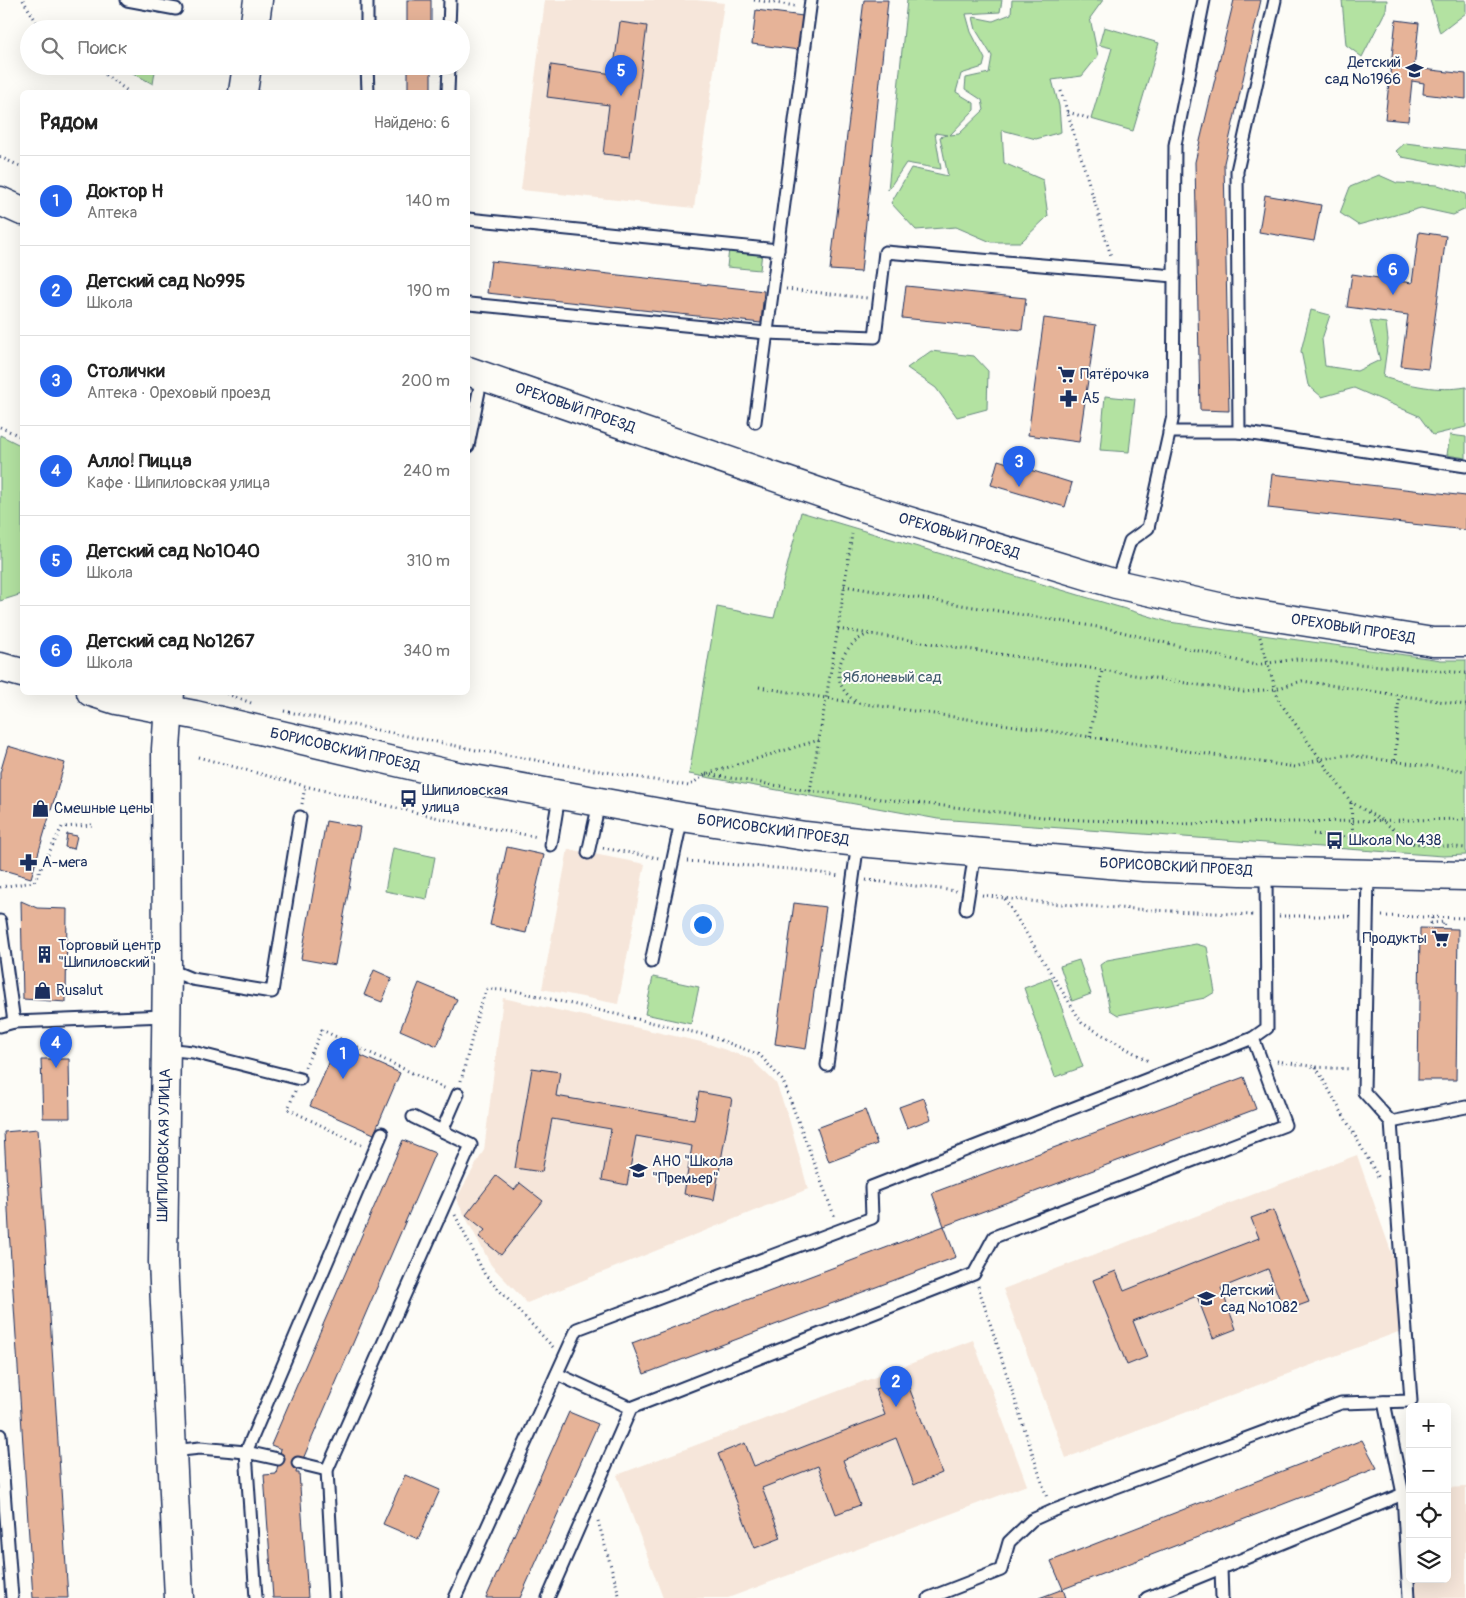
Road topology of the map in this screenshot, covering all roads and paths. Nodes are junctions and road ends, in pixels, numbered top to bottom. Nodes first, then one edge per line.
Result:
1 (23, 0) edge
2 (127, 0) edge
3 (258, 0) edge
4 (367, 0) edge
5 (450, 0) edge
6 (754, 0) edge
7 (1204, 0) edge
8 (1275, 0) edge
9 (159, 3) edge
10 (810, 4) edge
11 (176, 10) dead end
12 (35, 20) edge
13 (255, 20) edge
14 (367, 20) edge
15 (449, 20) edge
16 (105, 75) edge
17 (246, 75) edge
18 (367, 75) edge
19 (449, 75) edge
20 (126, 90) edge
21 (243, 90) edge
22 (368, 90) edge
23 (448, 90) edge
24 (1061, 91) dead end
25 (1068, 112) junction
26 (1091, 119) dead end
27 (0, 157) edge
28 (20, 166) edge
29 (0, 201) edge
30 (20, 210) edge
31 (470, 219) edge
32 (778, 250) junction
33 (1116, 271) junction
34 (1174, 276) junction
35 (773, 287) junction
36 (879, 300) junction
37 (470, 304) edge
38 (766, 333) junction
39 (475, 374) edge
40 (755, 422) dead end
41 (470, 425) edge
42 (0, 427) edge
43 (1169, 432) junction
44 (1239, 432) junction
45 (20, 436) edge
46 (1466, 466) edge
47 (852, 534) dead end
48 (1116, 584) junction
49 (844, 586) junction
50 (838, 629) junction
51 (1258, 630) dead end
52 (869, 634) junction
53 (1466, 642) edge
54 (1267, 663) junction
55 (0, 667) edge
56 (1102, 671) junction
57 (20, 672) edge
58 (1466, 673) edge
59 (759, 687) dead end
60 (1275, 689) junction
61 (100, 695) edge
62 (230, 695) edge
63 (1399, 695) junction
64 (827, 698) junction
65 (169, 702) edge
66 (859, 703) junction
67 (1466, 705) edge
68 (261, 706) dead end
69 (279, 710) dead end
70 (1090, 737) junction
71 (819, 740) junction
72 (198, 756) dead end
73 (1320, 759) junction
74 (1395, 760) junction
75 (1466, 771) edge
76 (706, 774) junction
77 (810, 791) junction
78 (559, 796) junction
79 (1351, 802) junction
80 (599, 803) junction
81 (300, 817) dead end
82 (682, 817) junction
83 (1381, 820) junction
84 (1466, 820) edge
85 (1352, 821) junction
86 (92, 824) dead end
87 (1313, 834) dead end
88 (1353, 838) junction
89 (551, 842) joint
90 (858, 842) junction
91 (1414, 844) junction
92 (1466, 848) edge
93 (588, 849) joint
94 (975, 852) junction
95 (672, 860) junction
96 (1266, 871) junction
97 (1368, 874) junction
98 (1466, 876) edge
99 (853, 878) junction
100 (0, 887) edge
101 (969, 893) junction
102 (1005, 898) junction
103 (966, 909) dead end
104 (1267, 916) junction
105 (1368, 916) junction
106 (1432, 918) junction
107 (1466, 918) edge
108 (0, 921) edge
109 (1443, 928) dead end
110 (651, 962) dead end
111 (167, 968) junction
112 (165, 1016) junction
113 (14, 1022) junction
114 (0, 1026) edge
115 (1253, 1038) junction
116 (165, 1049) junction
117 (1262, 1059) junction
118 (827, 1065) dead end
119 (1316, 1067) junction
120 (1364, 1069) junction
121 (1166, 1072) junction
122 (300, 1079) junction
123 (458, 1094) junction
124 (1466, 1101) edge
125 (1466, 1107) edge
126 (413, 1117) dead end
127 (1391, 1122) junction
128 (442, 1130) junction
129 (382, 1133) dead end
130 (374, 1151) junction
131 (1381, 1181) dead end
132 (452, 1188) junction
133 (839, 1230) junction
134 (974, 1274) junction
135 (564, 1358) junction
136 (557, 1374) junction
137 (1384, 1402) junction
138 (631, 1408) junction
139 (0, 1436) edge
140 (172, 1451) junction
141 (246, 1452) junction
142 (278, 1459) dead end
143 (298, 1463) dead end
144 (327, 1470) junction
145 (1403, 1494) junction
146 (591, 1498) junction
147 (1052, 1511) junction
148 (1221, 1568) junction
149 (12, 1598) edge
150 (179, 1598) edge
151 (256, 1598) edge
152 (334, 1598) edge
153 (455, 1598) edge
154 (548, 1598) edge
155 (620, 1598) edge
156 (929, 1598) edge
157 (1147, 1598) edge
158 (1222, 1598) edge
159 (1409, 1598) edge

1 - 12 path
2 - 9 lane
3 - 13 street
4 - 14 lane
5 - 15 lane
6 - 10 path
7 - 34 lane
8 - 44 lane
9 - 11 lane
10 - 32 lane
16 - 20 path
17 - 21 street
18 - 22 lane
19 - 23 lane
24 - 25 path
25 - 26 path
25 - 33 path
27 - 28 path
29 - 30 street
31 - 32 lane
32 - 35 lane
33 - 34 lane
33 - 36 lane
34 - 43 lane
35 - 36 path
35 - 38 lane
36 - 38 lane
37 - 38 lane
38 - 40 lane
39 - 41 lane
39 - 48 street, ОРЕХОВЫЙ ПРОЕЗД
42 - 45 path
43 - 44 lane
43 - 48 lane
44 - 46 lane
47 - 49 path
48 - 53 street, ОРЕХОВЫЙ ПРОЕЗД
49 - 50 path
49 - 54 path
50 - 52 path
50 - 64 path
51 - 54 path
52 - 56 path
52 - 66 path
54 - 58 path
54 - 60 path
55 - 57 street
56 - 60 path
56 - 70 path
59 - 64 path
60 - 63 path
60 - 73 path
61 - 65 street, БОРИСОВСКИЙ ПРОЕЗД
62 - 68 path
63 - 67 path
63 - 74 path
64 - 66 path
64 - 71 path
65 - 78 street, БОРИСОВСКИЙ ПРОЕЗД
65 - 111 street, ШИПИЛОВСКАЯ УЛИЦА
66 - 70 path
69 - 76 path
70 - 73 path
71 - 76 path
71 - 77 path
72 - 89 path
73 - 74 path
73 - 79 path
74 - 75 path
76 - 77 path
77 - 85 path
78 - 80 street, БОРИСОВСКИЙ ПРОЕЗД
78 - 89 lane
79 - 83 path
79 - 85 path
80 - 82 street, БОРИСОВСКИЙ ПРОЕЗД
80 - 93 lane
81 - 111 lane
82 - 90 street, БОРИСОВСКИЙ ПРОЕЗД
82 - 95 lane
83 - 84 path
83 - 85 path
83 - 91 path
85 - 88 path
86 - 100 path
87 - 88 path
88 - 91 path
90 - 94 street, БОРИСОВСКИЙ ПРОЕЗД
90 - 99 lane
91 - 92 path
93 - 95 path
94 - 96 street, БОРИСОВСКИЙ ПРОЕЗД
94 - 101 lane
95 - 99 path
95 - 110 lane
96 - 97 street, БОРИСОВСКИЙ ПРОЕЗД
96 - 104 lane
97 - 98 street, БОРИСОВСКИЙ ПРОЕЗД
97 - 105 lane
99 - 101 path
99 - 118 lane
101 - 102 path
101 - 103 lane
102 - 104 path
102 - 121 path
104 - 105 path
104 - 115 lane
105 - 106 path
105 - 120 lane
106 - 107 path
106 - 109 path
108 - 113 lane
111 - 112 street, ШИПИЛОВСКАЯ УЛИЦА
112 - 113 lane
112 - 116 street, ШИПИЛОВСКАЯ УЛИЦА
113 - 114 lane
115 - 117 lane
115 - 121 lane
116 - 122 lane
116 - 140 street, ШИПИЛОВСКАЯ УЛИЦА
117 - 119 path
117 - 134 lane
119 - 120 path
119 - 131 path
120 - 127 lane
121 - 133 lane
122 - 123 path
122 - 130 path
123 - 128 lane
123 - 133 path
124 - 125 lane
125 - 127 lane
126 - 128 lane
127 - 137 lane
128 - 132 lane
129 - 130 lane
130 - 141 lane
132 - 135 path
132 - 144 lane
133 - 135 lane
134 - 138 lane
134 - 147 path
135 - 136 lane
136 - 138 lane
136 - 153 lane
137 - 145 lane
137 - 147 lane
138 - 146 lane
139 - 149 lane
140 - 141 lane
140 - 150 street, ШИПИЛОВСКАЯ УЛИЦА
141 - 142 lane
141 - 151 lane
143 - 144 lane
144 - 152 lane
145 - 148 lane
145 - 159 lane
146 - 154 lane
146 - 155 path
147 - 156 lane
148 - 157 lane
148 - 158 lane

